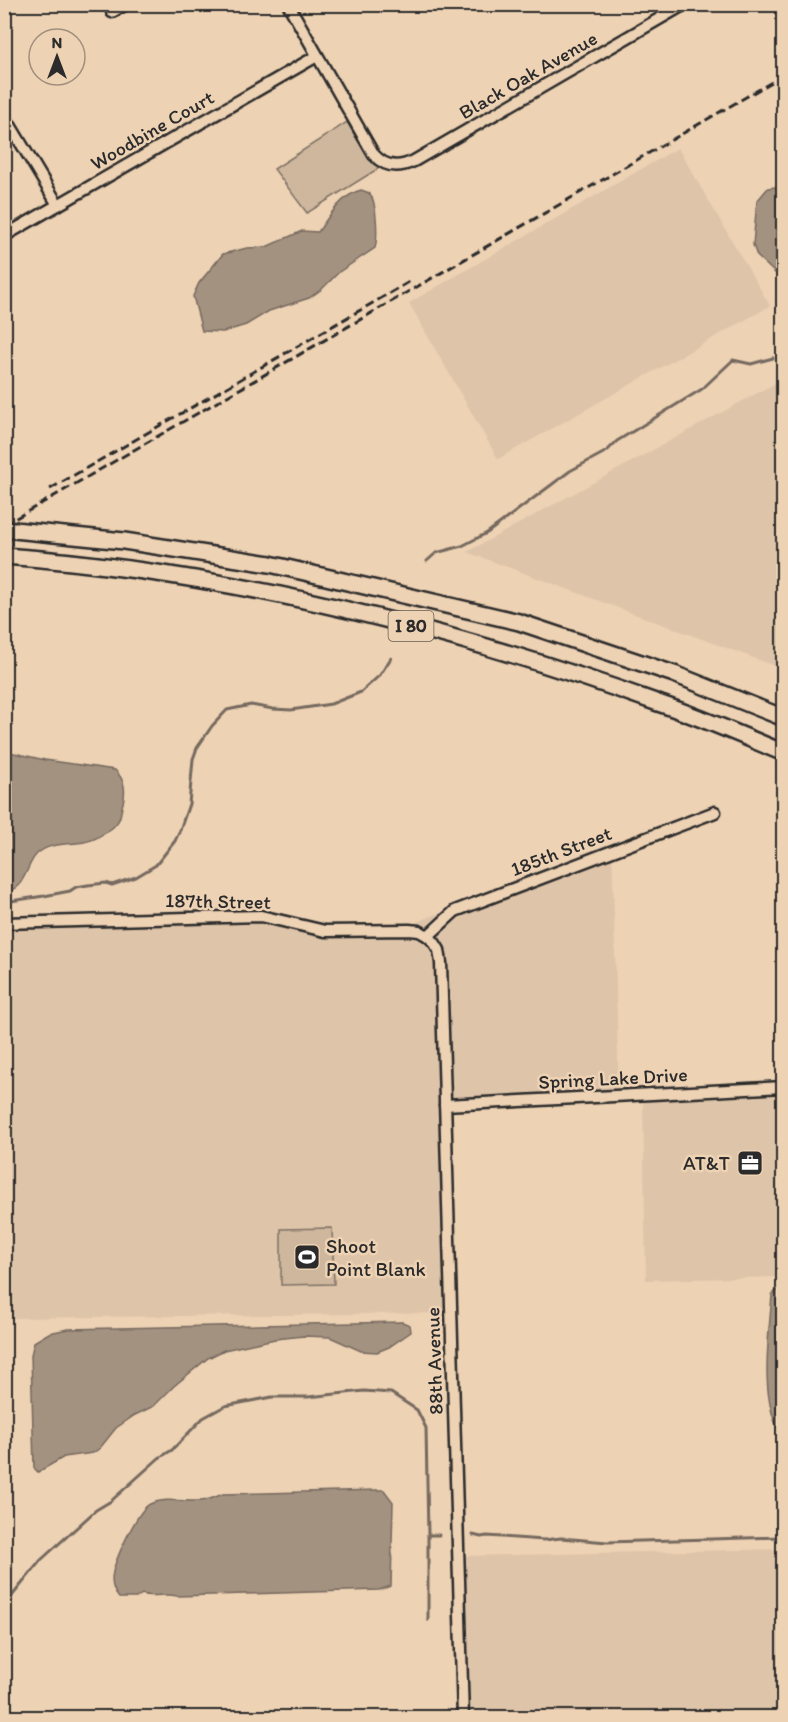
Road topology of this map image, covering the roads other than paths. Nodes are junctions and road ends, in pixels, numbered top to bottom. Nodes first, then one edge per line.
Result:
1 (126, 4) edge
2 (288, 4) edge
3 (685, 4) edge
4 (112, 12) dead end
5 (317, 56) junction
6 (4, 115) edge
7 (58, 205) junction
8 (4, 236) edge
9 (4, 529) edge
10 (4, 556) edge
11 (783, 718) edge
12 (783, 753) edge
13 (715, 812) dead end
14 (4, 923) edge
15 (428, 936) junction
16 (783, 1087) edge
17 (445, 1105) junction
18 (463, 1718) edge

1 - 4 street
2 - 5 street
3 - 5 street, Black Oak Avenue
5 - 7 street, Woodbine Court
6 - 7 street
7 - 8 street, Woodbine Court
9 - 11 highway, I 80
10 - 12 highway, I 80
13 - 15 street, 185th Street
14 - 15 street, 187th Street
15 - 17 street, 88th Avenue
16 - 17 street, Spring Lake Drive
17 - 18 street, 88th Avenue

